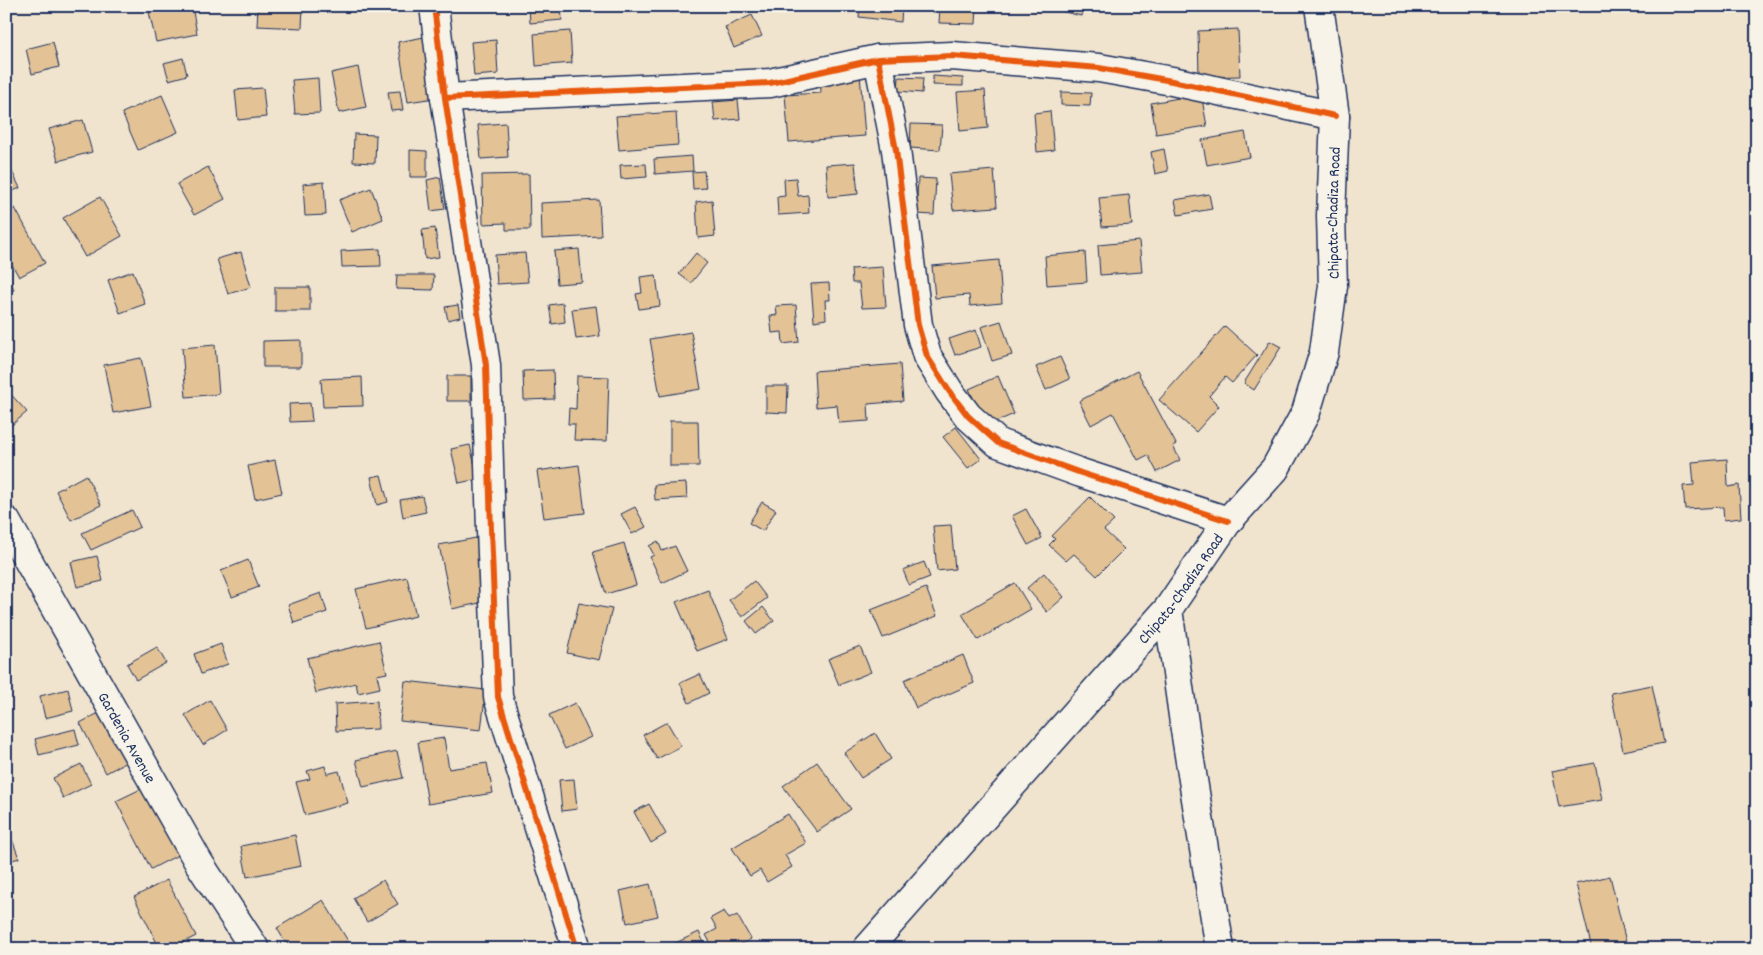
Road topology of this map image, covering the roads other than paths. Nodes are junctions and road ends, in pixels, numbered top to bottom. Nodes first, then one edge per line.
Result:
1 (434, 6) edge
2 (1319, 6) edge
3 (878, 59) junction
4 (445, 98) junction
5 (1335, 116) junction
6 (6, 521) edge
7 (1228, 521) junction
8 (1168, 609) junction
9 (255, 949) edge
10 (577, 949) edge
11 (867, 949) edge
12 (1220, 949) edge

1 - 4 street
2 - 5 street, Chipata-Chadiza Road
3 - 4 street
3 - 5 street
3 - 7 street
4 - 10 street
5 - 7 street, Chipata-Chadiza Road
6 - 9 street, Gardenia Avenue
7 - 8 street, Chipata-Chadiza Road
8 - 11 street, Chipata-Chadiza Road
8 - 12 street

